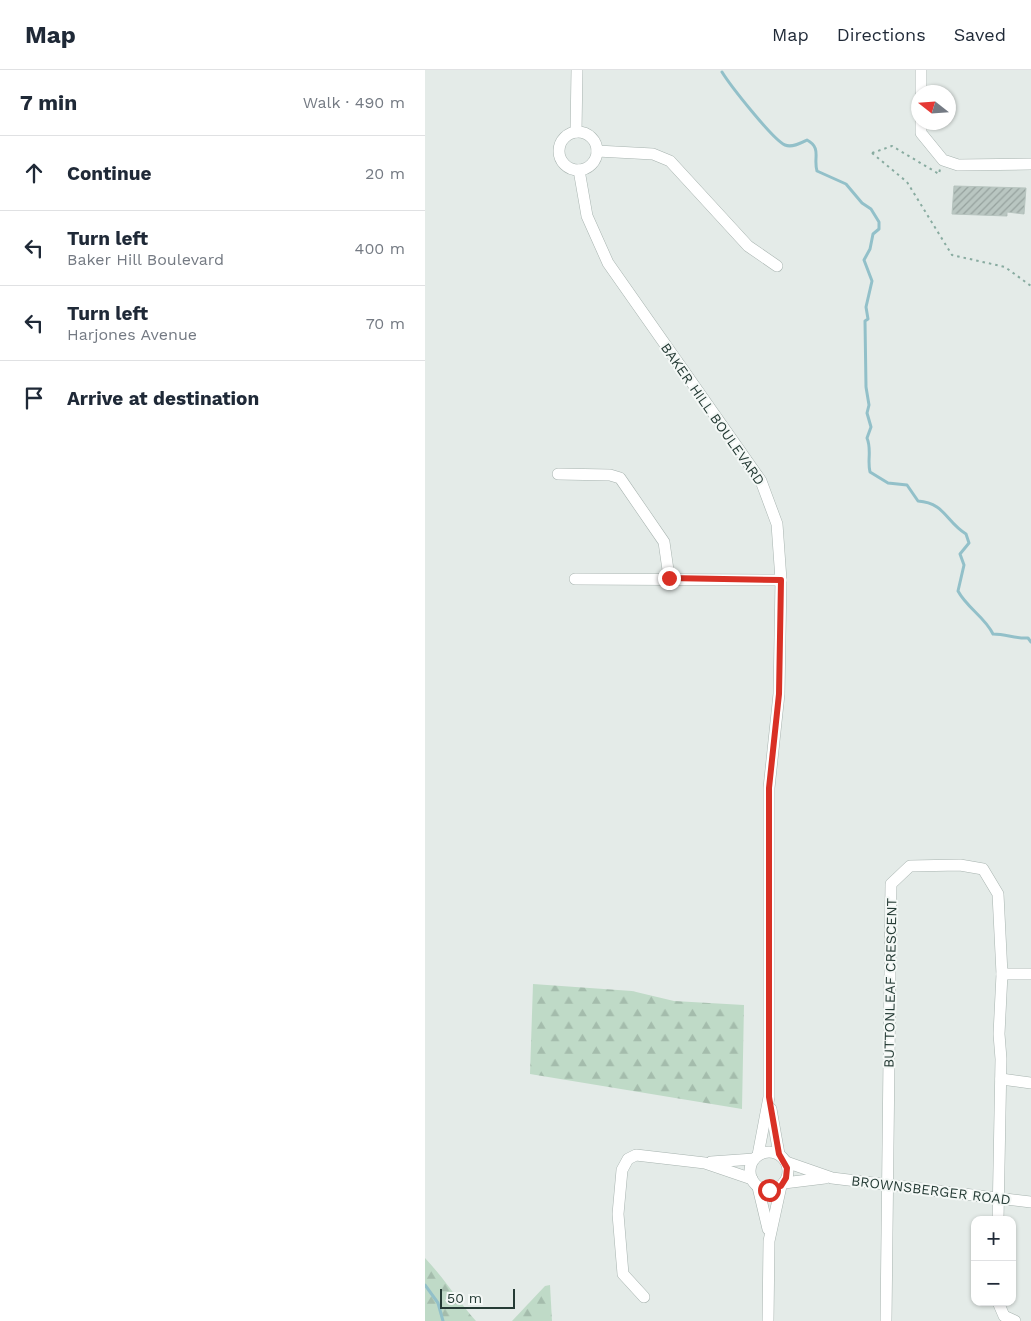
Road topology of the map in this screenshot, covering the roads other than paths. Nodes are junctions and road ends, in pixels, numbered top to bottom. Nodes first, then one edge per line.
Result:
1 (577, 70) edge
2 (921, 70) edge
3 (921, 85) edge
4 (921, 130) edge
5 (576, 132) junction
6 (597, 150) junction
7 (1031, 164) edge
8 (579, 170) junction
9 (777, 266) dead end
10 (558, 474) dead end
11 (669, 578) junction
12 (575, 579) dead end
13 (781, 580) junction
14 (1002, 974) junction
15 (1031, 974) edge
16 (1001, 1079) junction
17 (1031, 1083) edge
18 (769, 1097) junction
19 (756, 1157) junction
20 (782, 1158) junction
21 (705, 1163) junction
22 (832, 1178) junction
23 (755, 1183) junction
24 (782, 1184) junction
25 (888, 1185) junction
26 (998, 1198) junction
27 (1031, 1202) edge
28 (998, 1216) edge
29 (769, 1241) junction
30 (644, 1297) dead end
31 (1000, 1306) edge
32 (768, 1321) edge
33 (886, 1321) edge
34 (1015, 1321) edge

1 - 5 street
2 - 3 street
4 - 7 street
5 - 6 street
5 - 8 street
6 - 8 street
6 - 9 street
8 - 13 street, BAKER HILL BOULEVARD
10 - 11 street
11 - 12 street
11 - 13 street
13 - 18 street, BAKER HILL BOULEVARD
14 - 15 street
14 - 16 street, BUTTONLEAF CRESCENT
14 - 25 street, BUTTONLEAF CRESCENT
16 - 17 street
16 - 26 street, BUTTONLEAF CRESCENT
18 - 19 street, BAKER HILL BOULEVARD
18 - 20 street, BAKER HILL BOULEVARD
19 - 20 street
19 - 21 street
19 - 23 street
20 - 22 street, BROWNSBERGER ROAD
20 - 24 street
21 - 23 street
21 - 30 street
22 - 24 street, BROWNSBERGER ROAD
22 - 25 street, BROWNSBERGER ROAD
23 - 24 street
23 - 29 street
24 - 29 street
25 - 26 street, BROWNSBERGER ROAD
25 - 33 street
26 - 27 street, BROWNSBERGER ROAD
26 - 28 street, BUTTONLEAF CRESCENT
29 - 32 street
31 - 34 street

